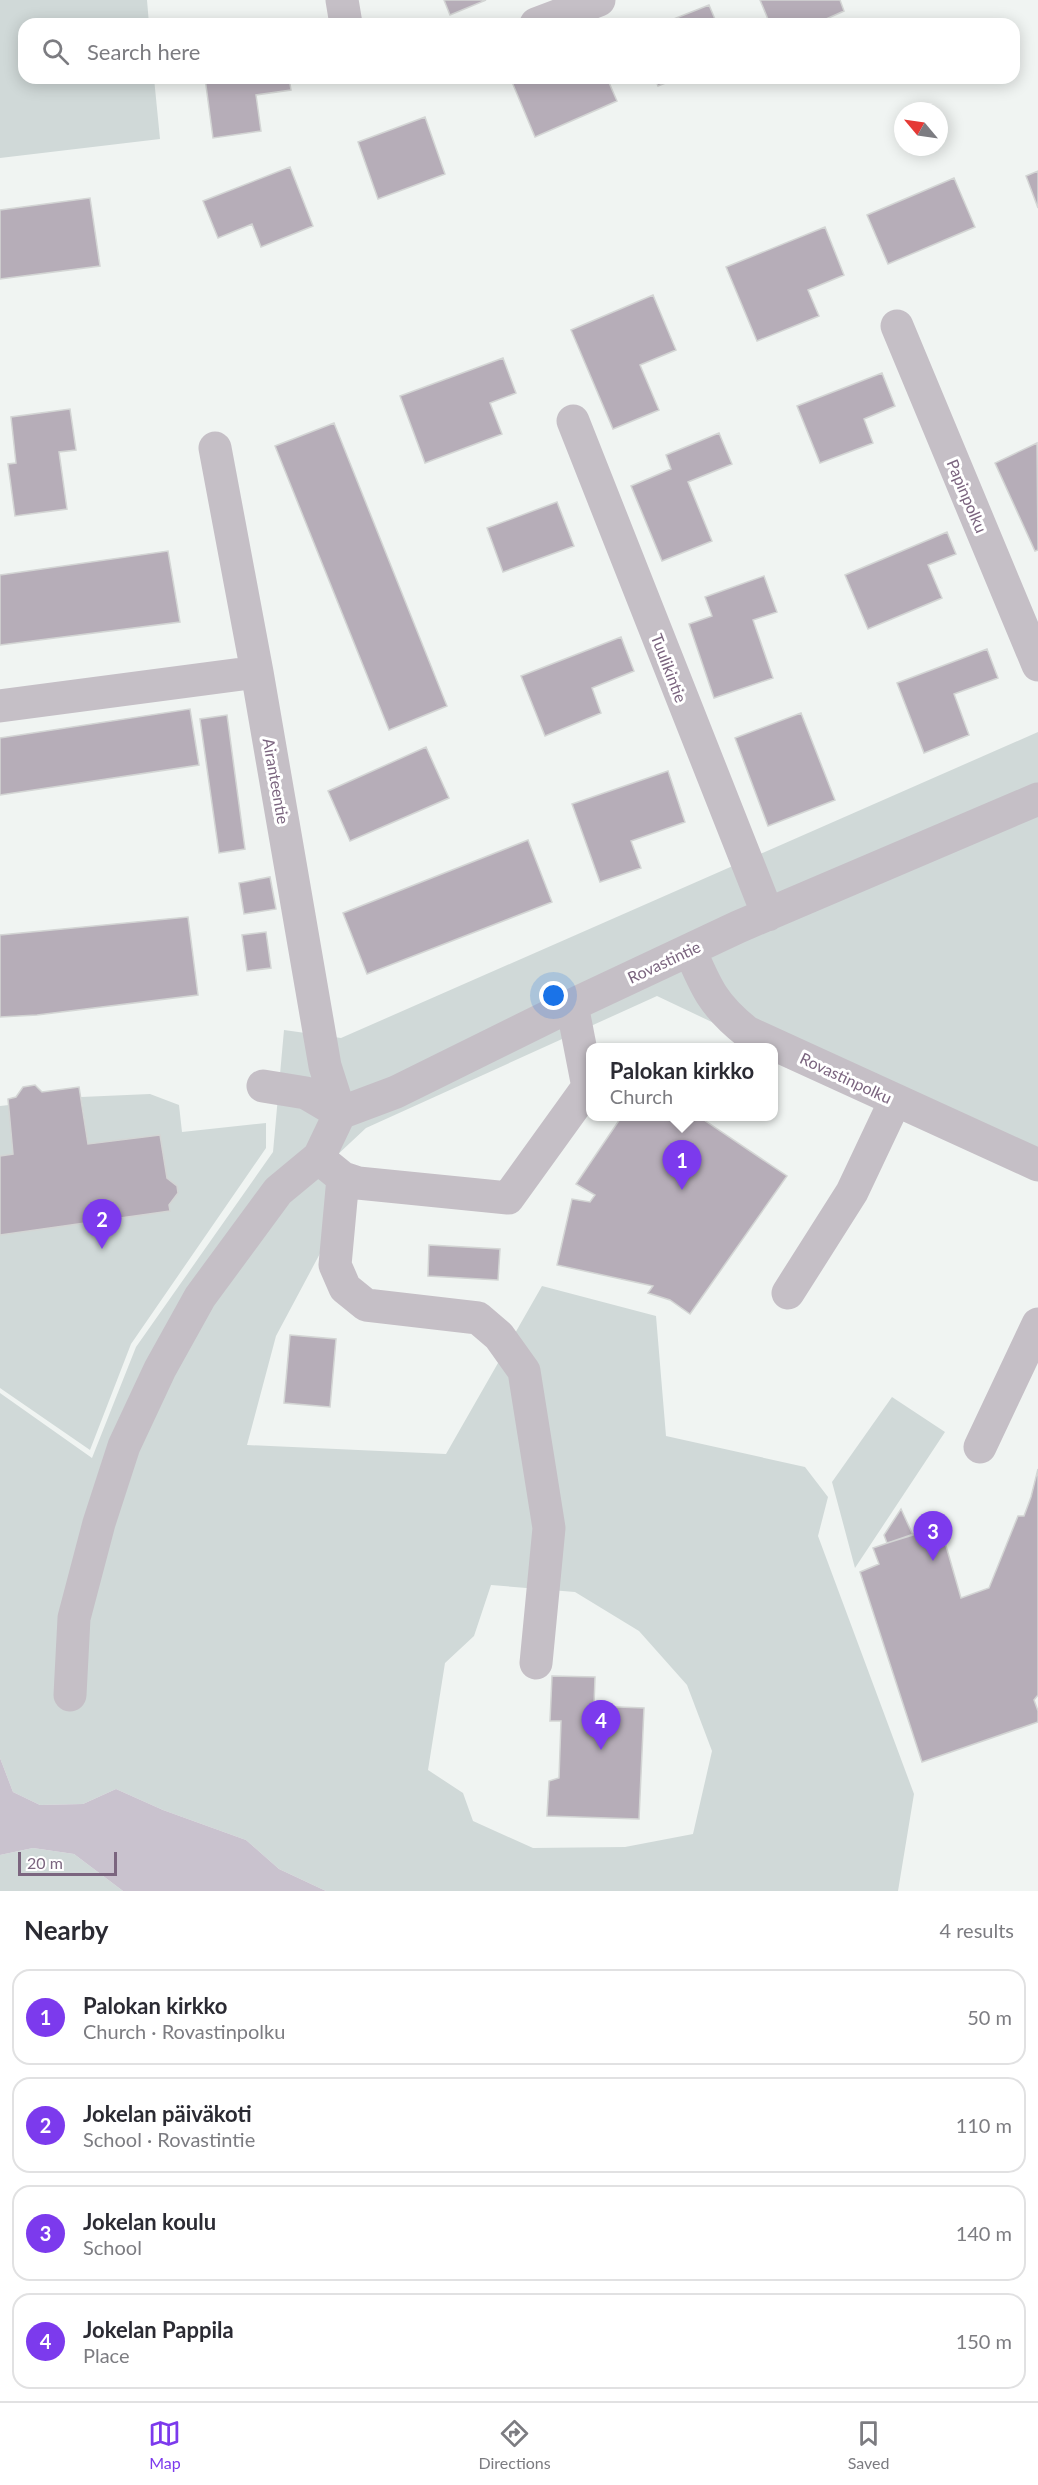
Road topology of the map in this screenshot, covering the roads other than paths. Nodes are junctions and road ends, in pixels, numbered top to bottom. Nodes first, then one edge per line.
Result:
1 (342, 0) edge
2 (599, 0) edge
3 (345, 18) edge
4 (552, 18) edge
5 (897, 326) dead end
6 (573, 421) dead end
7 (215, 448) dead end
8 (1038, 665) edge
9 (257, 672) junction
10 (0, 706) edge
11 (1038, 799) edge
12 (768, 915) junction
13 (690, 950) junction
14 (572, 1005) junction
15 (771, 1043) edge
16 (778, 1046) edge
17 (586, 1077) edge
18 (263, 1086) dead end
19 (586, 1090) edge
20 (895, 1101) junction
21 (340, 1113) junction
22 (1038, 1165) edge
23 (331, 1168) junction
24 (788, 1293) dead end
25 (1038, 1324) edge
26 (980, 1447) dead end
27 (536, 1663) dead end
28 (70, 1695) dead end

1 - 3 street
2 - 4 street
5 - 8 street, Papinpolku
6 - 12 street, Tuulikintie
7 - 9 street, Airanteentie
9 - 10 street
9 - 21 street, Airanteentie
11 - 12 street, Rovastintie
12 - 13 street, Rovastintie
13 - 14 street, Rovastintie
13 - 15 street, Rovastinpolku
14 - 17 street
14 - 21 street, Rovastintie
16 - 20 street, Rovastinpolku
18 - 21 street
19 - 23 street
20 - 22 street, Rovastinpolku
20 - 24 street
21 - 23 street
23 - 27 street
23 - 28 street
25 - 26 street

